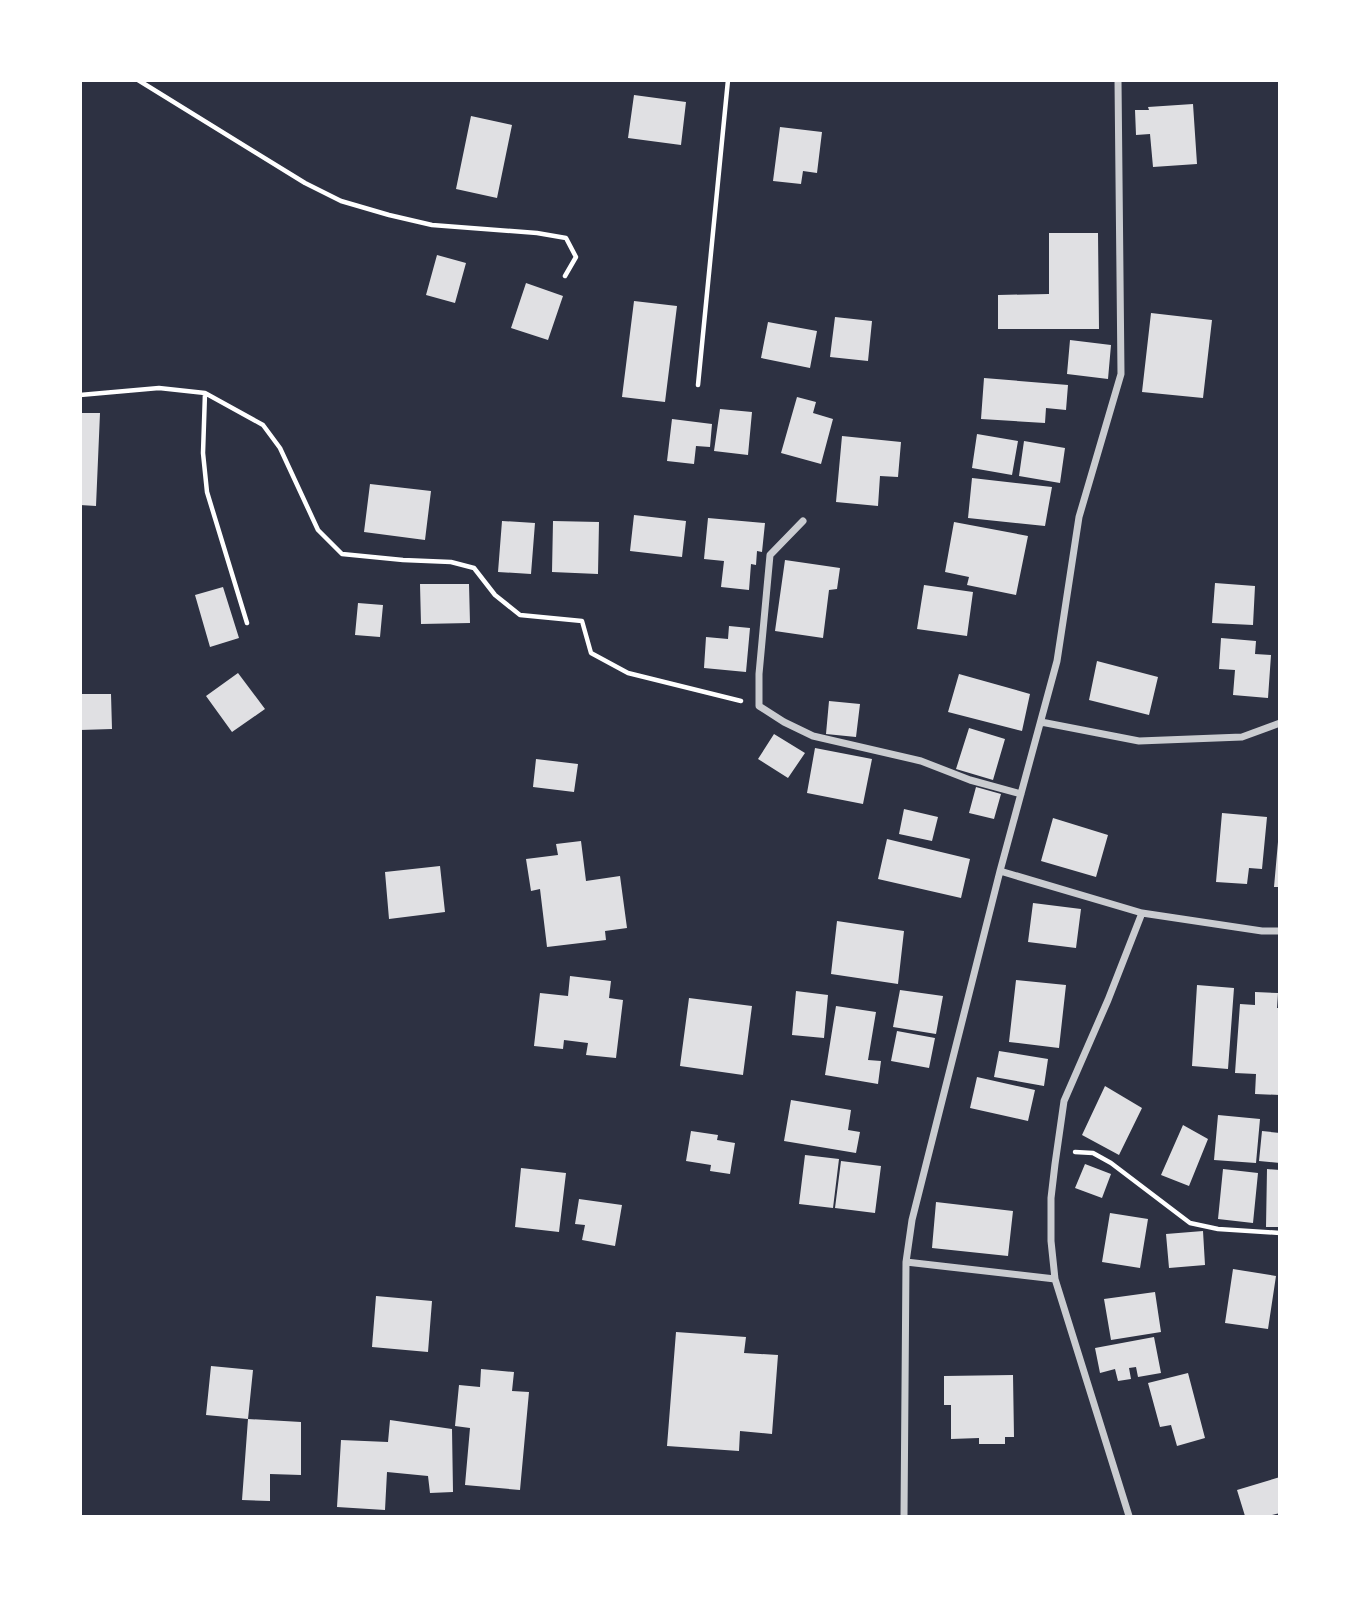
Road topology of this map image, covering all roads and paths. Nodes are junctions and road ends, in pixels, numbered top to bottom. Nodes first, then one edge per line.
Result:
1 (138, 80) edge
2 (728, 80) edge
3 (1118, 80) edge
4 (565, 276) dead end
5 (698, 385) dead end
6 (205, 393) junction
7 (80, 395) edge
8 (803, 521) dead end
9 (247, 623) dead end
10 (759, 706) junction
11 (1041, 722) junction
12 (1279, 723) edge
13 (1021, 794) junction
14 (1000, 871) junction
15 (1142, 913) junction
16 (1279, 931) edge
17 (1054, 1172) junction
18 (1279, 1233) edge
19 (906, 1262) junction
20 (1055, 1279) junction
21 (904, 1517) edge
22 (1129, 1517) edge

1 - 4 path
2 - 5 path
3 - 11 street
6 - 7 path
6 - 9 path
6 - 10 path
8 - 10 street
10 - 13 street
11 - 12 street
11 - 13 street
13 - 14 street
14 - 15 street
14 - 19 street
15 - 16 street
15 - 17 street
17 - 18 path
17 - 20 street
19 - 20 street
19 - 21 street
20 - 22 street

